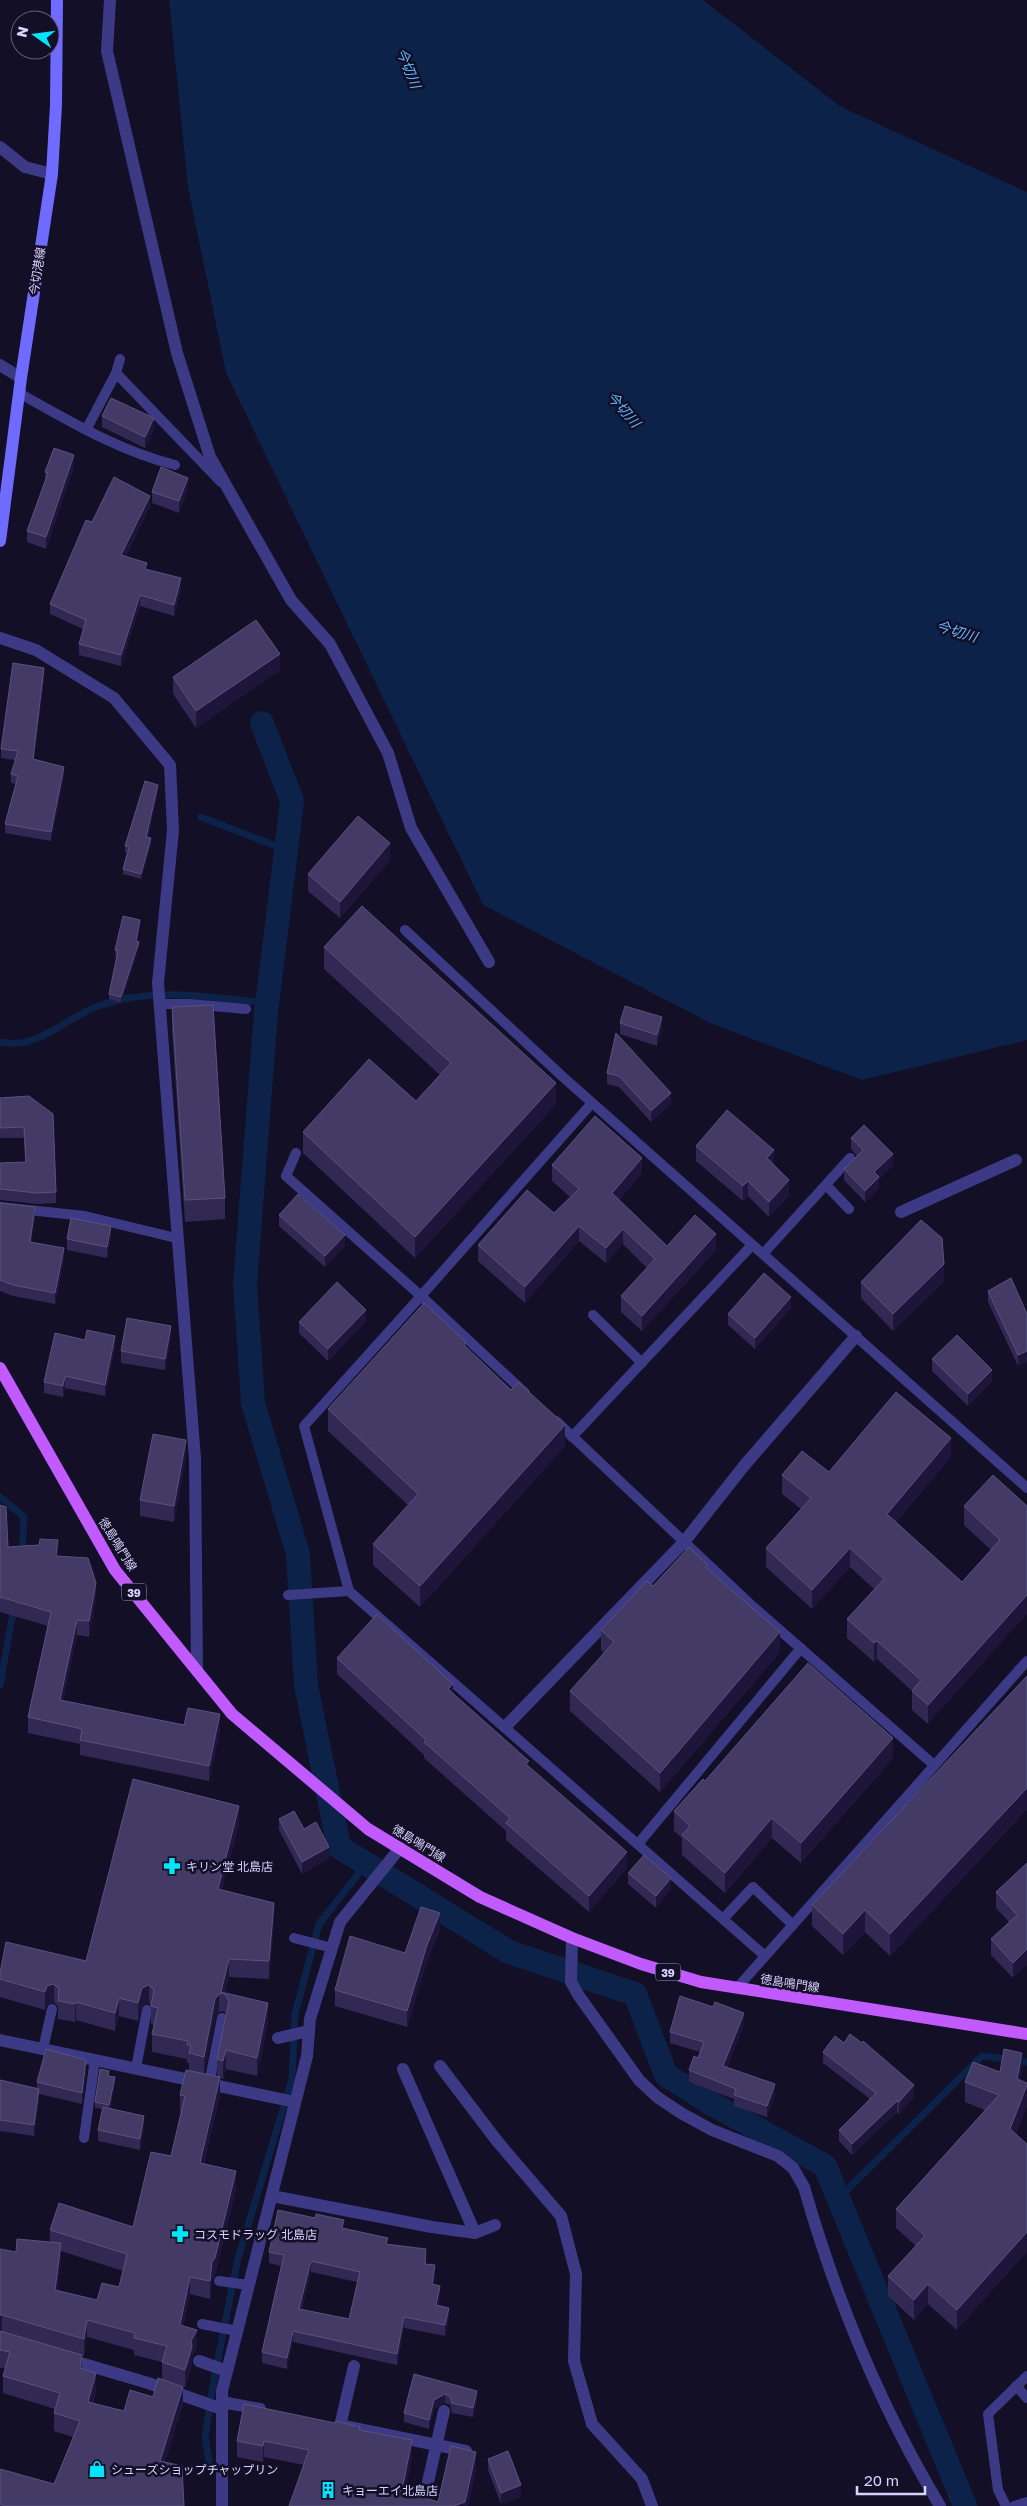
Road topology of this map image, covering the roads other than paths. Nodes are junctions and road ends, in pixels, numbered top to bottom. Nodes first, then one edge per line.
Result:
1 (57, 0) edge
2 (110, 0) edge
3 (0, 147) edge
4 (52, 174) junction
5 (120, 359) dead end
6 (0, 365) edge
7 (116, 372) junction
8 (21, 378) junction
9 (19, 393) junction
10 (86, 430) junction
11 (175, 465) dead end
12 (229, 491) junction
13 (0, 541) edge
14 (0, 638) edge
15 (405, 930) dead end
16 (489, 962) dead end
17 (159, 1004) junction
18 (246, 1009) dead end
19 (592, 1103) junction
20 (296, 1153) dead end
21 (850, 1158) dead end
22 (1016, 1160) dead end
23 (826, 1185) junction
24 (0, 1207) edge
25 (849, 1209) dead end
26 (901, 1212) dead end
27 (176, 1238) junction
28 (752, 1245) junction
29 (763, 1254) junction
30 (422, 1296) junction
31 (593, 1315) dead end
32 (856, 1336) junction
33 (642, 1363) junction
34 (0, 1368) edge
35 (536, 1403) edge
36 (551, 1417) edge
37 (572, 1437) junction
38 (1027, 1488) edge
39 (684, 1542) junction
40 (350, 1591) junction
41 (288, 1595) dead end
42 (801, 1648) junction
43 (1027, 1662) edge
44 (198, 1671) junction
45 (504, 1727) junction
46 (934, 1765) junction
47 (638, 1844) junction
48 (400, 1848) junction
49 (723, 1919) junction
50 (793, 1925) junction
51 (294, 1938) dead end
52 (572, 1938) junction
53 (332, 1948) junction
54 (765, 1956) junction
55 (737, 1988) junction
56 (52, 2009) dead end
57 (147, 2010) dead end
58 (222, 2018) dead end
59 (309, 2031) junction
60 (1027, 2034) edge
61 (278, 2038) dead end
62 (0, 2040) edge
63 (43, 2049) junction
64 (95, 2059) junction
65 (440, 2066) dead end
66 (136, 2068) junction
67 (403, 2070) dead end
68 (209, 2084) junction
69 (295, 2102) junction
70 (84, 2138) dead end
71 (272, 2196) junction
72 (495, 2225) dead end
73 (475, 2233) junction
74 (219, 2281) dead end
75 (249, 2285) junction
76 (202, 2324) dead end
77 (237, 2331) junction
78 (55, 2355) edge
79 (198, 2361) dead end
80 (354, 2366) dead end
81 (227, 2371) junction
82 (1027, 2376) edge
83 (1016, 2386) junction
84 (1027, 2398) edge
85 (222, 2405) junction
86 (444, 2411) dead end
87 (277, 2413) edge
88 (437, 2446) junction
89 (466, 2451) edge
90 (428, 2482) dead end
91 (1027, 2502) edge
92 (222, 2506) edge
93 (652, 2506) edge
94 (940, 2506) edge
95 (1006, 2506) edge
96 (1014, 2506) edge

1 - 4 main road, 今切港線
2 - 12 street
3 - 4 street
4 - 8 main road, 今切港線
5 - 7 lane
6 - 8 street
7 - 10 lane
7 - 12 lane
8 - 9 main road, 今切港線
9 - 10 lane
9 - 13 main road, 今切港線
10 - 11 lane
12 - 16 street
14 - 17 street
15 - 19 lane
17 - 18 lane
17 - 27 street
19 - 28 lane
19 - 30 lane
20 - 30 lane
21 - 23 lane
22 - 26 street
23 - 25 lane
23 - 29 lane
24 - 27 lane
27 - 44 street
28 - 29 lane
28 - 33 lane
29 - 32 lane
30 - 35 lane
30 - 40 lane
31 - 33 lane
32 - 38 lane
32 - 39 street
33 - 37 lane
34 - 44 main road, 徳島鳴門線 / 39
36 - 37 lane
37 - 39 lane
39 - 42 lane
39 - 45 street
40 - 41 lane
40 - 45 lane
42 - 46 lane
42 - 47 lane
43 - 46 lane
44 - 48 main road, 徳島鳴門線 / 39
45 - 47 lane
46 - 50 lane
47 - 49 lane
48 - 52 main road, 徳島鳴門線 / 39
48 - 53 street
49 - 50 lane
49 - 54 lane
50 - 54 lane
51 - 53 lane
52 - 55 main road, 徳島鳴門線 / 39
52 - 94 street
53 - 59 street
54 - 55 lane
55 - 60 main road, 徳島鳴門線 / 39
56 - 63 lane
57 - 66 lane
58 - 68 lane
59 - 61 street
59 - 69 street
62 - 63 street
63 - 64 street
64 - 66 street
64 - 70 lane
65 - 93 street
66 - 68 street
67 - 73 street
68 - 69 street
69 - 71 street
71 - 73 street
71 - 75 street
72 - 73 street
74 - 75 lane
75 - 77 street
76 - 77 lane
77 - 81 street
78 - 85 street
79 - 81 street
80 - 88 street
81 - 85 street
82 - 83 lane
83 - 84 lane
83 - 95 lane
85 - 87 street
85 - 92 street
86 - 88 street
88 - 89 street
88 - 90 street
91 - 96 lane

